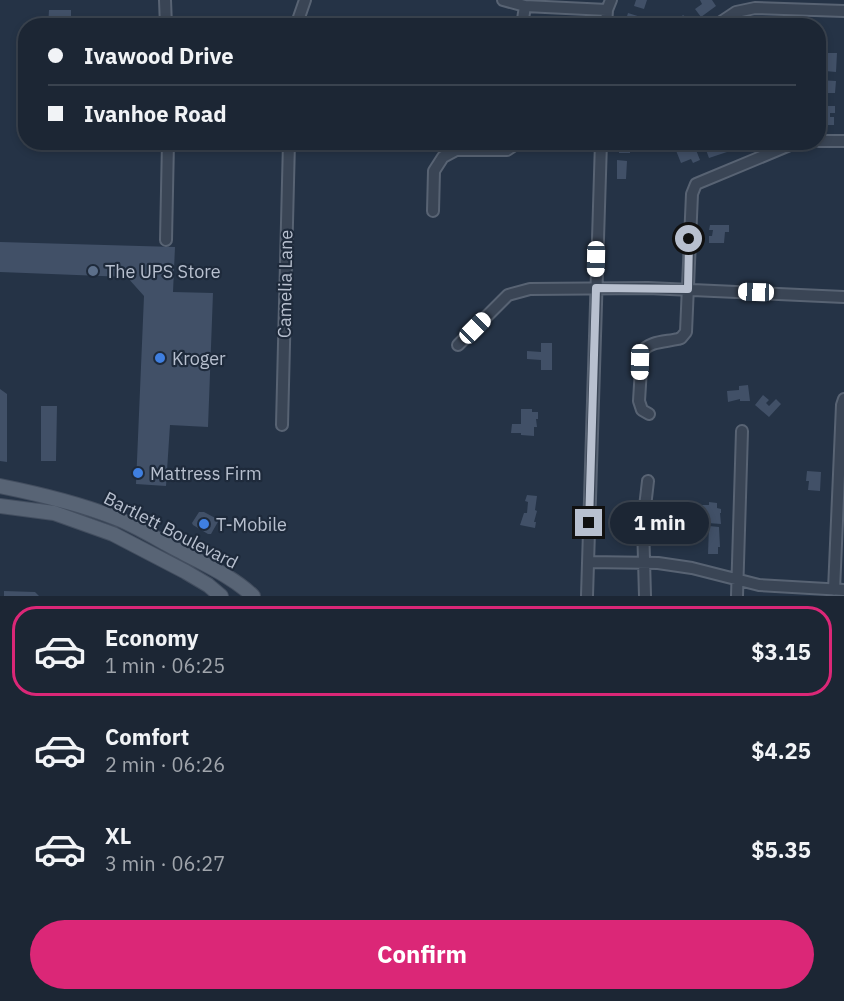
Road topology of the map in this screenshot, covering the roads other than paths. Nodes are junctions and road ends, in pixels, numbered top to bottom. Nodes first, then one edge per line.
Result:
1 (165, 0) edge
2 (305, 0) edge
3 (503, 0) edge
4 (609, 5) edge
5 (525, 6) junction
6 (844, 11) edge
7 (166, 18) edge
8 (299, 18) edge
9 (523, 18) edge
10 (727, 18) edge
11 (826, 141) edge
12 (844, 141) edge
13 (168, 150) edge
14 (289, 150) edge
15 (456, 150) edge
16 (456, 150) edge
17 (507, 150) edge
18 (601, 150) edge
19 (778, 150) edge
20 (433, 211) dead end
21 (166, 240) dead end
22 (596, 288) junction
23 (688, 289) junction
24 (844, 297) edge
25 (458, 345) dead end
26 (844, 399) edge
27 (649, 414) dead end
28 (282, 425) dead end
29 (742, 431) dead end
30 (648, 481) dead end
31 (0, 486) edge
32 (0, 506) edge
33 (588, 562) junction
34 (644, 563) junction
35 (737, 580) junction
36 (839, 590) edge
37 (222, 596) edge
38 (253, 596) edge
39 (587, 596) edge
40 (645, 596) edge
41 (737, 596) edge

1 - 7 street
2 - 8 street
3 - 5 street
4 - 5 street
5 - 9 street
6 - 10 street
11 - 12 street
13 - 21 street
14 - 28 street, Camelia Lane
15 - 17 street
16 - 20 street
18 - 22 street
19 - 23 street
22 - 23 street
22 - 25 street
22 - 33 street
23 - 24 street
23 - 27 street
26 - 36 street
29 - 35 street
30 - 34 street
31 - 38 main road, Bartlett Boulevard
32 - 37 main road, Bartlett Boulevard
33 - 34 street
33 - 39 street
34 - 35 street
34 - 40 street
35 - 36 street
35 - 41 street

